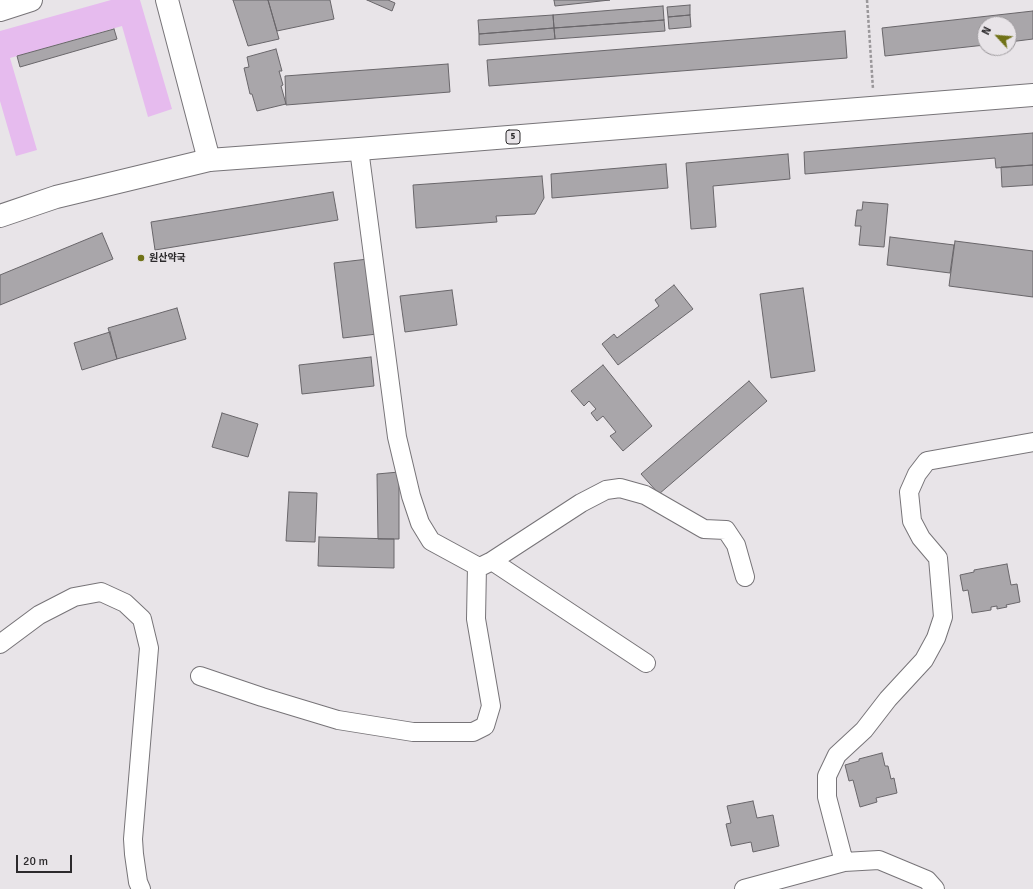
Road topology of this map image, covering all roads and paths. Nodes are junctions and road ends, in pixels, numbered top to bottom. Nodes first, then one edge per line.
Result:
1 (31, 0) edge
2 (167, 0) edge
3 (867, 0) edge
4 (0, 10) edge
5 (1033, 95) edge
6 (875, 108) junction
7 (359, 149) junction
8 (209, 160) junction
9 (1, 213) edge
10 (1033, 442) edge
11 (485, 563) junction
12 (745, 577) dead end
13 (0, 644) edge
14 (646, 662) dead end
15 (200, 676) dead end
16 (844, 862) junction
17 (141, 889) edge
18 (744, 889) edge
19 (935, 889) edge

1 - 4 main road
2 - 8 main road
3 - 6 path
5 - 6 main road, 5
6 - 7 main road, 5
7 - 8 main road, 5
7 - 11 street
8 - 9 main road, 5
10 - 16 street
11 - 12 street
11 - 14 street
11 - 15 street
13 - 17 street
16 - 18 street
16 - 19 street

